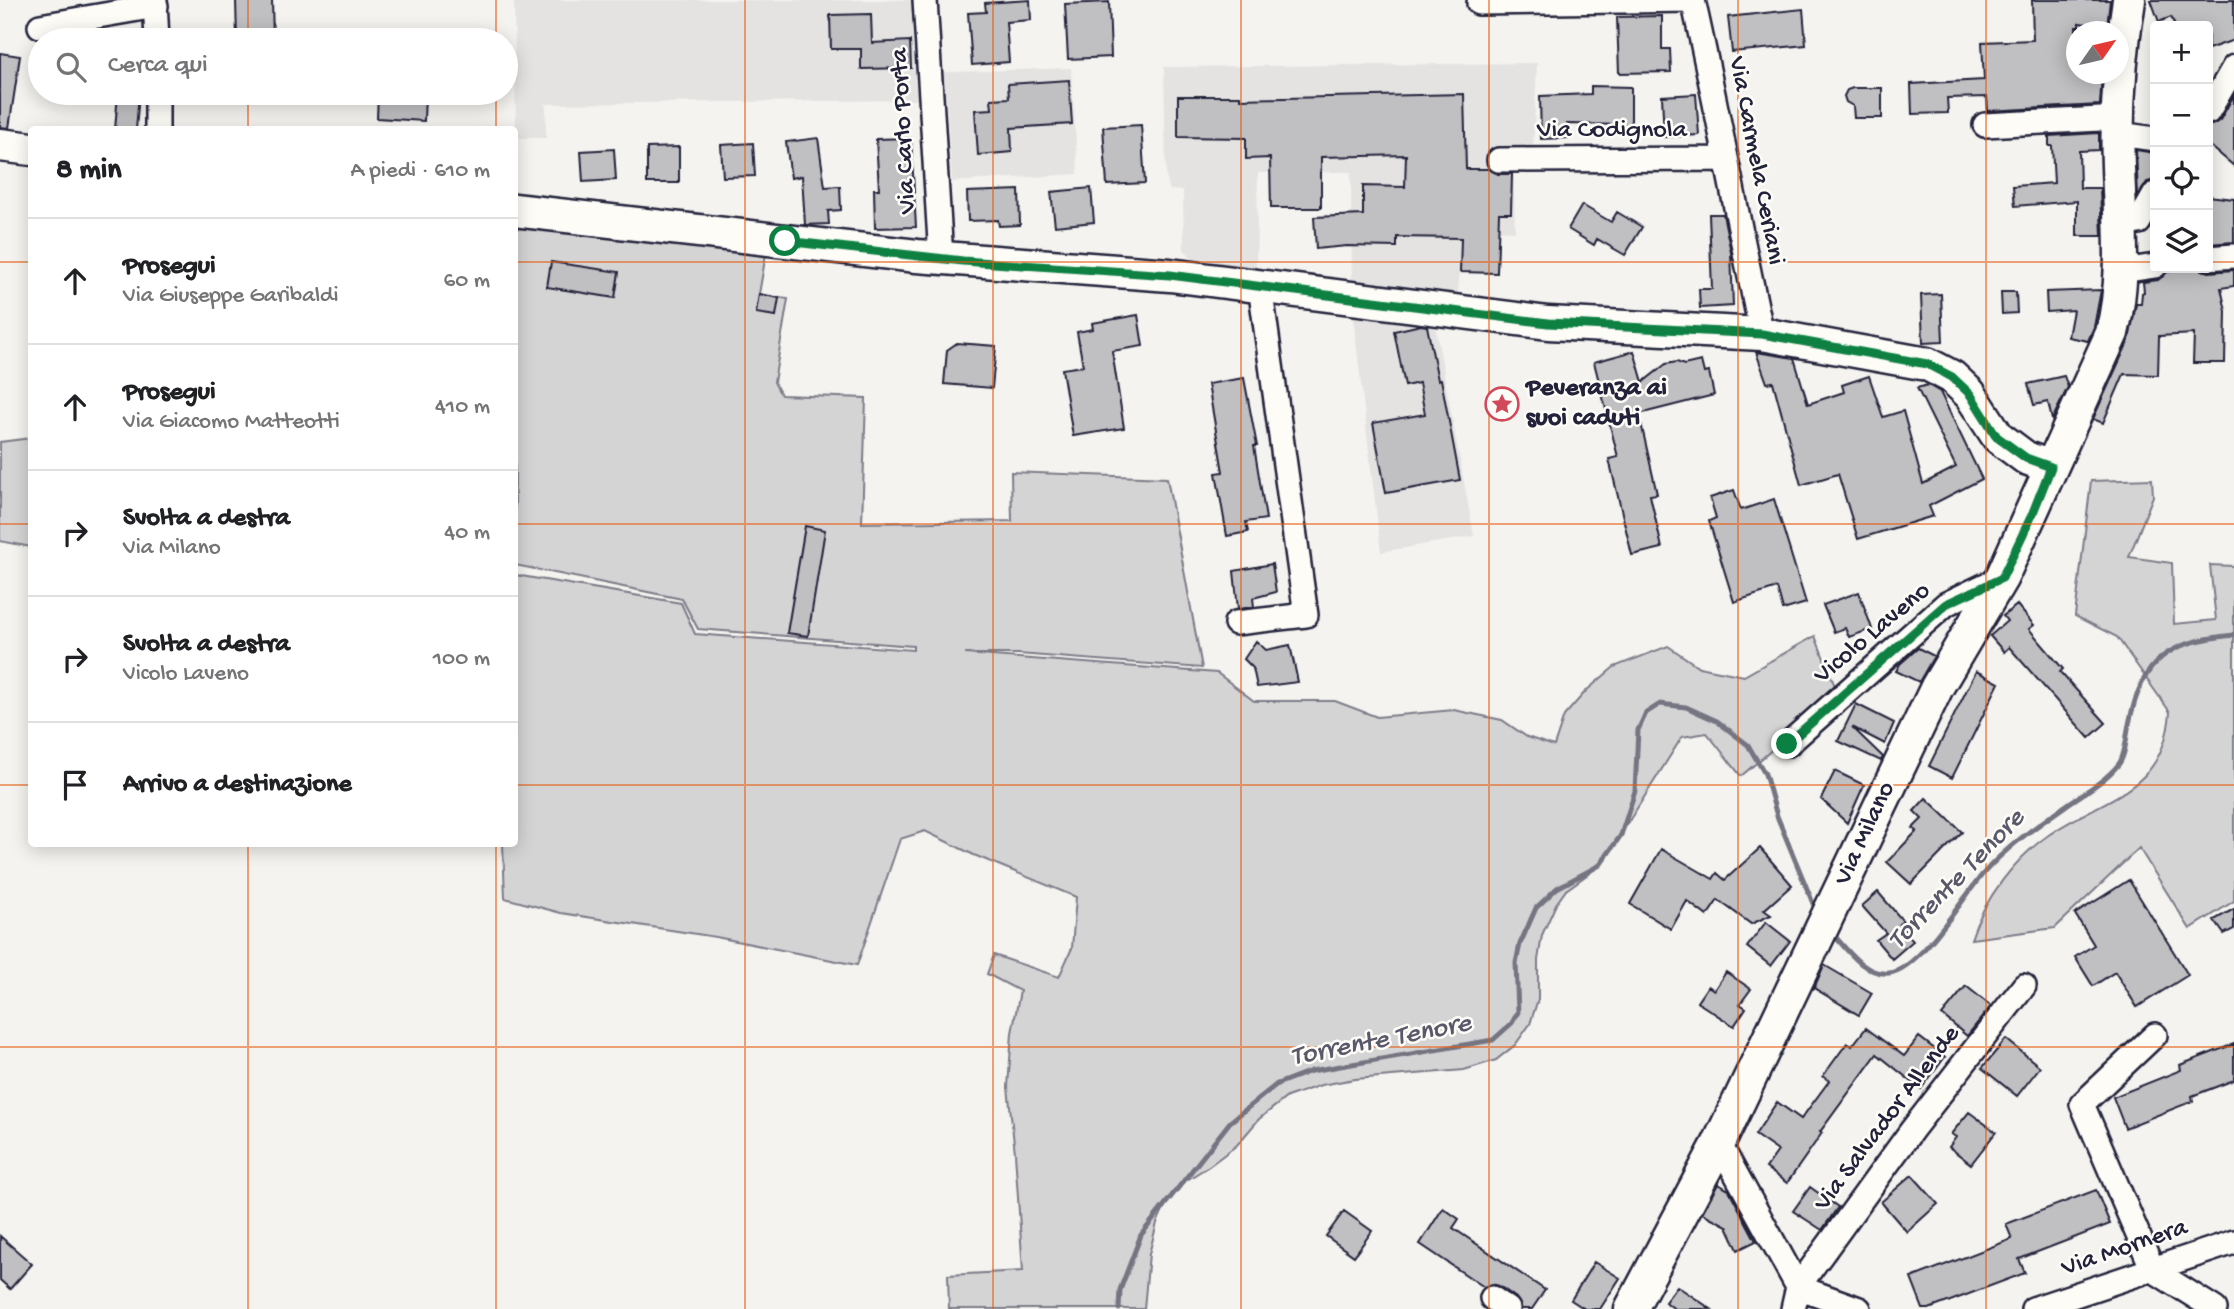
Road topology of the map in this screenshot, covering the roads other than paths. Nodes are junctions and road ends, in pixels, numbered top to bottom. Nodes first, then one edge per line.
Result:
1 (925, 0) edge
2 (1693, 0) edge
3 (2129, 0) edge
4 (155, 3) edge
5 (1479, 3) dead end
6 (40, 26) dead end
7 (156, 28) edge
8 (2234, 67) edge
9 (2213, 104) edge
10 (157, 105) edge
11 (1985, 125) dead end
12 (157, 126) edge
13 (2119, 126) junction
14 (2150, 137) edge
15 (0, 145) edge
16 (28, 148) edge
17 (1725, 159) junction
18 (1499, 160) dead end
19 (2150, 202) edge
20 (518, 209) edge
21 (2122, 225) junction
22 (2234, 256) edge
23 (941, 258) junction
24 (2213, 258) edge
25 (2150, 267) edge
26 (2122, 271) junction
27 (1260, 286) junction
28 (1762, 334) junction
29 (2051, 467) junction
30 (2002, 578) junction
31 (1236, 623) dead end
32 (1787, 744) dead end
33 (2024, 986) dead end
34 (2155, 1035) dead end
35 (1719, 1143) junction
36 (2234, 1242) edge
37 (2153, 1270) junction
38 (1796, 1298) edge
39 (1632, 1309) edge
40 (1858, 1309) edge
41 (2034, 1309) edge
42 (2215, 1309) edge

1 - 23 street, Via Carlo Porta
2 - 5 street
2 - 17 street, Via Carmela Ceriani
3 - 13 street, Via Milano
4 - 6 street
4 - 7 street
8 - 9 street
10 - 12 street
11 - 13 street
13 - 14 street
13 - 21 street, Via Milano
15 - 16 street
17 - 18 street, Via Codignola
17 - 28 street, Via Carmela Ceriani
19 - 21 street
20 - 23 street
21 - 26 street, Via Milano
22 - 24 street
23 - 27 street
25 - 26 street
26 - 29 street, Via Milano
27 - 28 street
27 - 31 street
28 - 29 street
29 - 30 street, Via Milano
30 - 32 street, Vicolo Laveno
30 - 35 street, Via Milano
33 - 38 street, Via Salvador Allende
34 - 37 street
35 - 38 street
35 - 39 street, Via Milano
36 - 37 street, Via Mornera
37 - 41 street, Via Mornera
37 - 42 street
38 - 40 street

